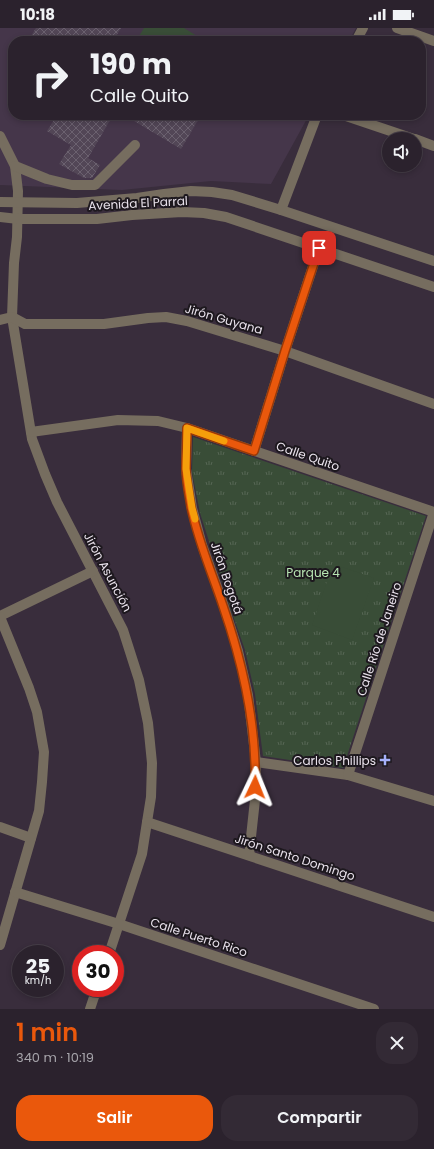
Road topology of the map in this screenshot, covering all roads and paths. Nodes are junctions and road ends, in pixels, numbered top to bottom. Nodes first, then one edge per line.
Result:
1 (397, 28) edge
2 (420, 36) edge
3 (315, 120) edge
4 (358, 120) edge
5 (393, 132) edge
6 (0, 136) edge
7 (422, 142) edge
8 (135, 145) dead end
9 (434, 146) edge
10 (15, 166) junction
11 (0, 202) edge
12 (18, 203) junction
13 (281, 210) junction
14 (0, 217) edge
15 (18, 219) junction
16 (319, 248) junction
17 (434, 261) edge
18 (434, 287) edge
19 (12, 317) junction
20 (0, 320) edge
21 (285, 351) junction
22 (434, 404) edge
23 (187, 428) junction
24 (31, 432) junction
25 (254, 451) junction
26 (434, 512) edge
27 (93, 571) junction
28 (0, 616) edge
29 (256, 762) junction
30 (348, 775) junction
31 (434, 801) edge
32 (147, 822) junction
33 (0, 828) edge
34 (31, 838) junction
35 (249, 855) junction
36 (16, 892) junction
37 (434, 916) edge
38 (119, 924) junction
39 (2, 932) edge
40 (0, 944) edge
41 (112, 945) edge
42 (94, 997) edge
43 (90, 1009) edge
44 (374, 1009) edge

1 - 2 street
3 - 13 street
4 - 5 street
6 - 10 street
7 - 9 street
8 - 10 street
10 - 12 street, Jirón Asunción
11 - 12 street, Avenida El Parral
12 - 13 street, Avenida El Parral
12 - 15 street, Jirón Asunción
13 - 17 street, Avenida El Parral
14 - 15 street, Avenida El Parral
15 - 16 street, Avenida El Parral
15 - 19 street, Jirón Asunción
16 - 18 street, Avenida El Parral
16 - 21 street
19 - 20 street
19 - 21 street, Jirón Guyana
19 - 24 street, Jirón Asunción
21 - 22 street, Jirón Guyana
21 - 25 street
23 - 24 street, Calle Quito
23 - 25 street, Calle Quito
23 - 29 street, Jirón Bogotá
24 - 27 street, Jirón Asunción
25 - 26 street, Calle Quito
26 - 30 street, Calle Río de Janeiro
27 - 28 street
27 - 32 street, Jirón Asunción
28 - 34 street
29 - 30 street
29 - 35 street, Jirón Bogotá
30 - 31 street
32 - 35 street, Jirón Santo Domingo
32 - 38 street, Jirón Asunción
33 - 34 street
34 - 36 street
35 - 37 street, Jirón Santo Domingo
36 - 38 street, Calle Puerto Rico
36 - 39 street
38 - 41 street, Jirón Asunción
38 - 44 street, Calle Puerto Rico
39 - 40 street
42 - 43 street

